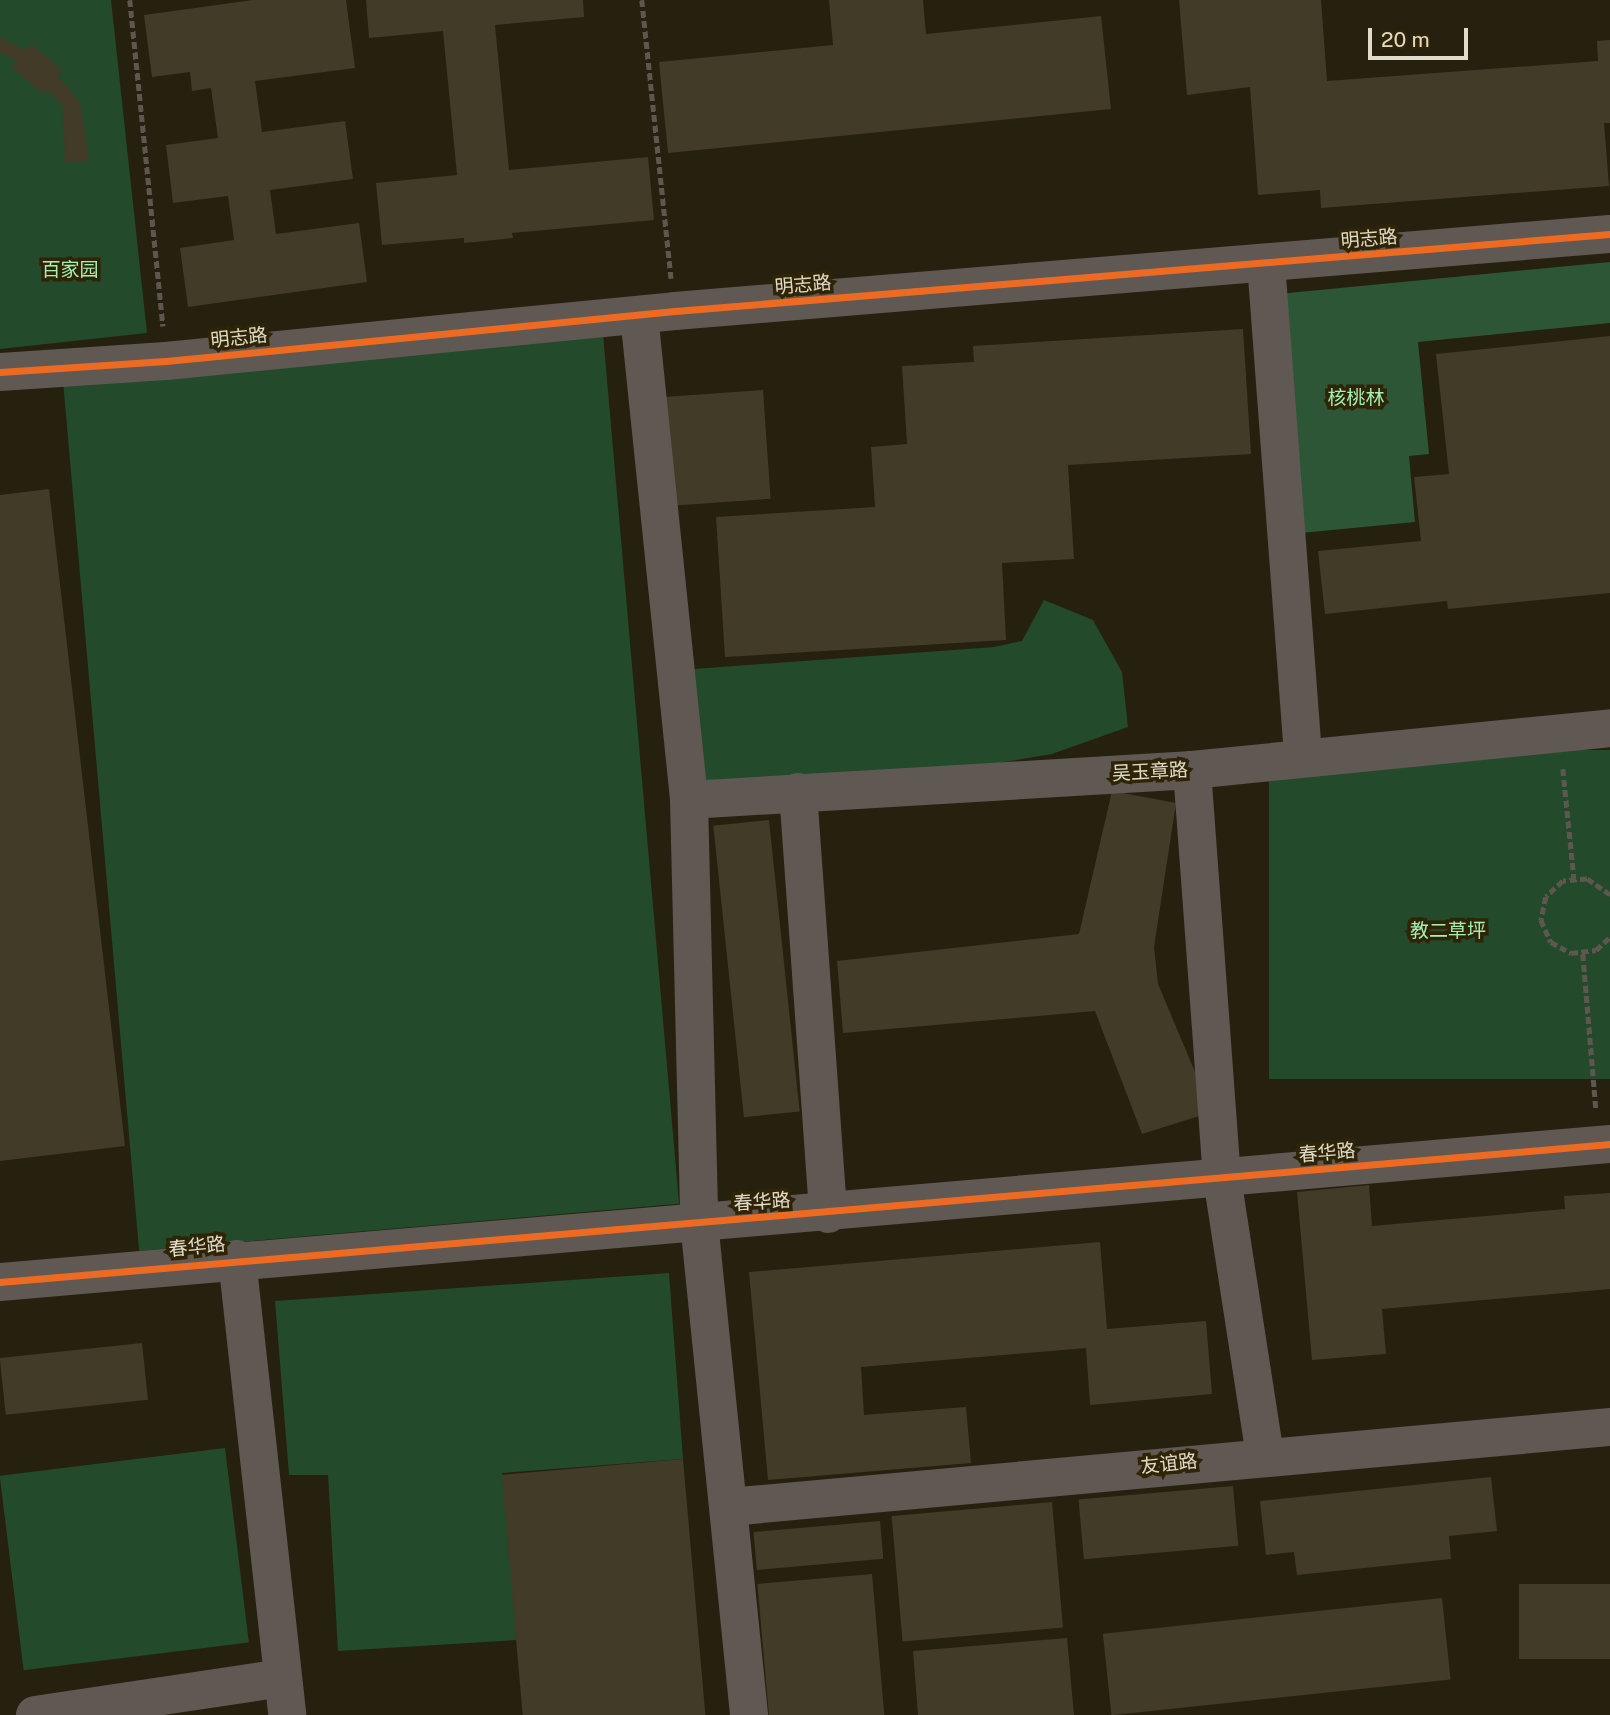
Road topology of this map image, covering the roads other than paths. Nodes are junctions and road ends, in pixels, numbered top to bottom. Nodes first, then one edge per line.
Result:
1 (1610, 234) edge
2 (1266, 263) junction
3 (657, 313) junction
4 (0, 372) edge
5 (1610, 728) edge
6 (1303, 758) junction
7 (1192, 770) junction
8 (799, 792) junction
9 (689, 800) junction
10 (1604, 1145) edge
11 (1222, 1178) junction
12 (828, 1214) junction
13 (699, 1222) junction
14 (237, 1259) junction
15 (0, 1282) edge
16 (1610, 1427) edge
17 (1265, 1455) junction
18 (729, 1507) junction
19 (282, 1678) junction
20 (36, 1715) edge
21 (287, 1715) edge
22 (749, 1715) edge

1 - 2 street, 明志路
2 - 3 street, 明志路
2 - 6 street
3 - 4 street, 明志路
3 - 9 street
5 - 6 street, 吴玉章路
6 - 7 street, 吴玉章路
7 - 8 street, 吴玉章路
7 - 11 street
8 - 9 street, 吴玉章路
8 - 12 street
9 - 13 street
10 - 11 street, 春华路
11 - 12 street, 春华路
11 - 17 street
12 - 13 street, 春华路
13 - 14 street, 春华路
13 - 18 street
14 - 15 street, 春华路
14 - 19 street
16 - 17 street, 友谊路
17 - 18 street, 友谊路
18 - 22 street
19 - 20 street
19 - 21 street

